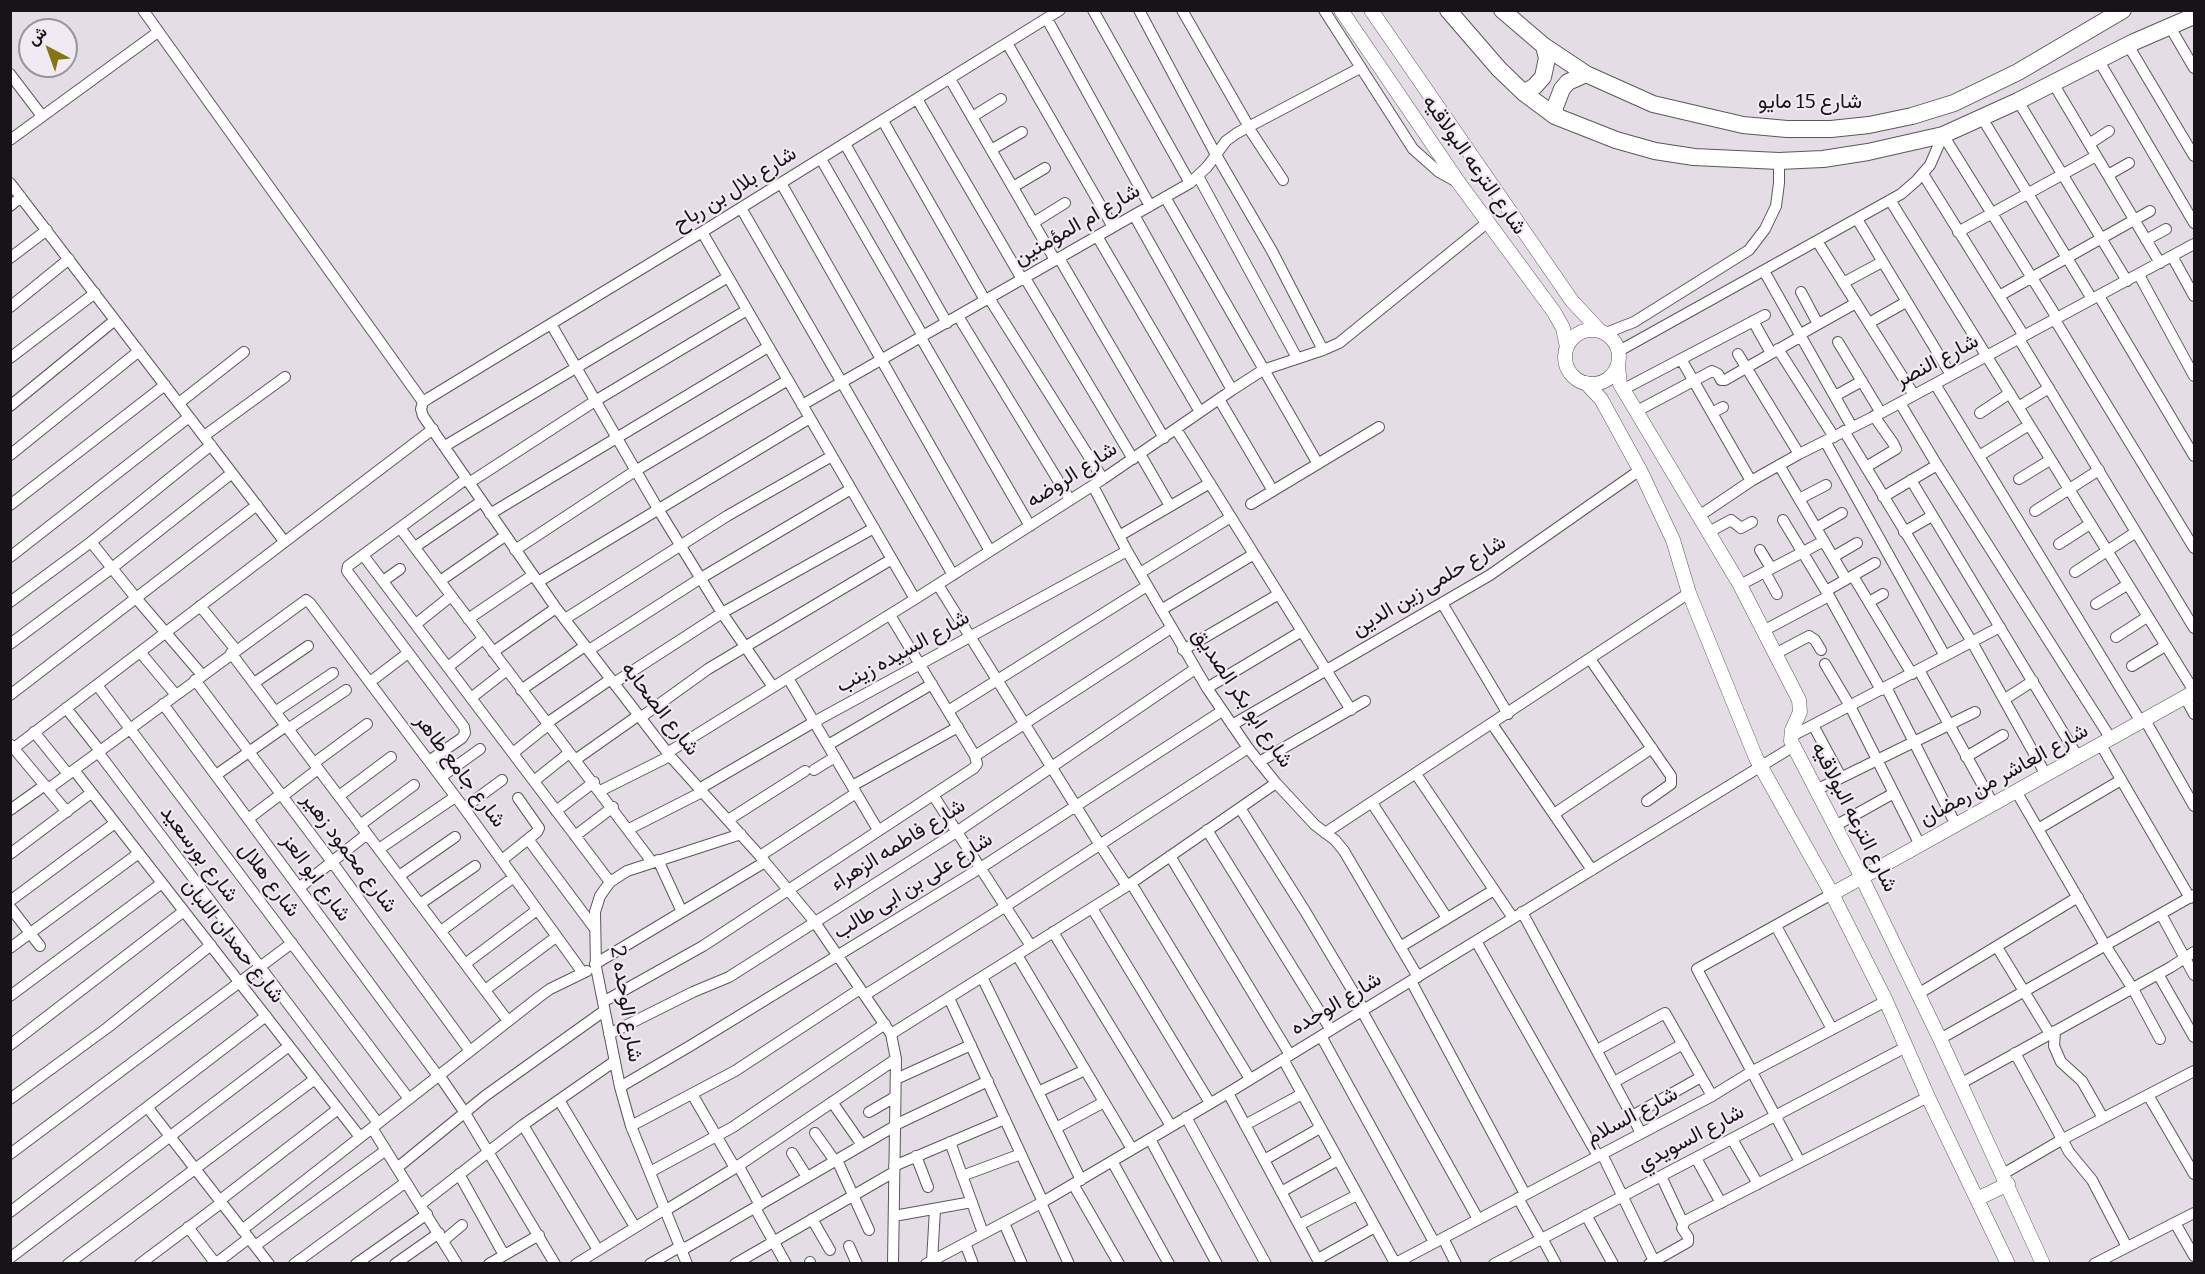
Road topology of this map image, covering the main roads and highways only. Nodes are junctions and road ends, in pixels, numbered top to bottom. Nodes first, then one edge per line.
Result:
1 (1448, 10) edge
2 (1502, 10) edge
3 (2123, 10) edge
4 (2179, 10) edge
5 (2194, 16) edge
6 (2131, 44) junction
7 (1544, 46) junction
8 (1586, 74) junction
9 (1524, 93) junction
10 (1555, 116) junction

1 - 9 main road
2 - 7 main road, شارع 15 مايو
3 - 8 main road, شارع 15 مايو
4 - 6 main road
5 - 6 main road
6 - 10 main road
7 - 8 main road, شارع 15 مايو
7 - 9 main road
8 - 10 main road
9 - 10 main road

